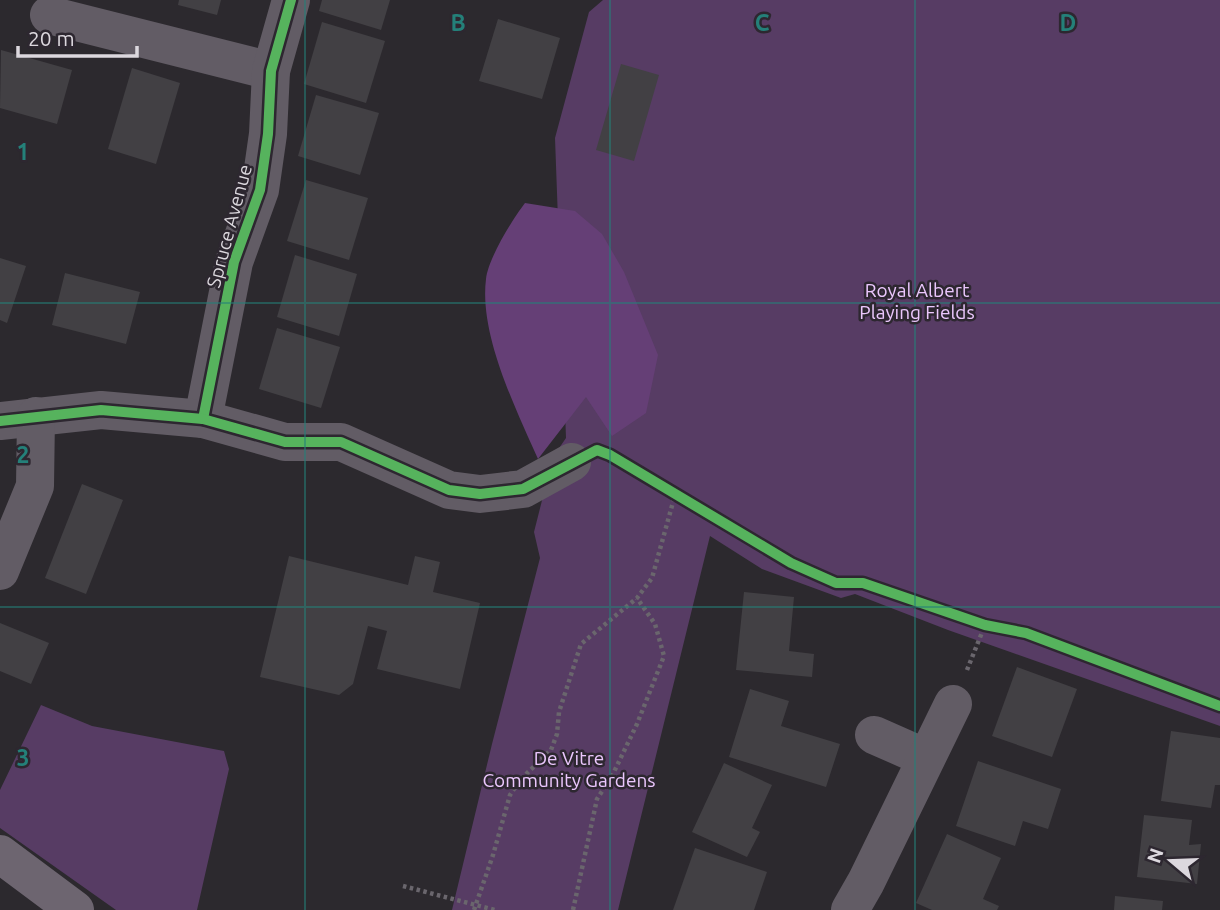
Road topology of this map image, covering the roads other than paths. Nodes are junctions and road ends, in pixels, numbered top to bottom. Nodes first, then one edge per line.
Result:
1 (291, 0) edge
2 (49, 15) dead end
3 (271, 71) junction
4 (18, 419) edge
5 (204, 419) junction
6 (572, 462) dead end
7 (0, 571) edge
8 (953, 704) road end
9 (874, 735) dead end
10 (926, 758) junction
11 (0, 854) edge
12 (75, 910) edge
13 (850, 910) edge

1 - 3 street, Spruce Avenue
2 - 3 street
3 - 5 street, Spruce Avenue
4 - 5 street
4 - 7 street
5 - 6 street
8 - 10 street
9 - 10 street
10 - 13 street
11 - 12 main road

